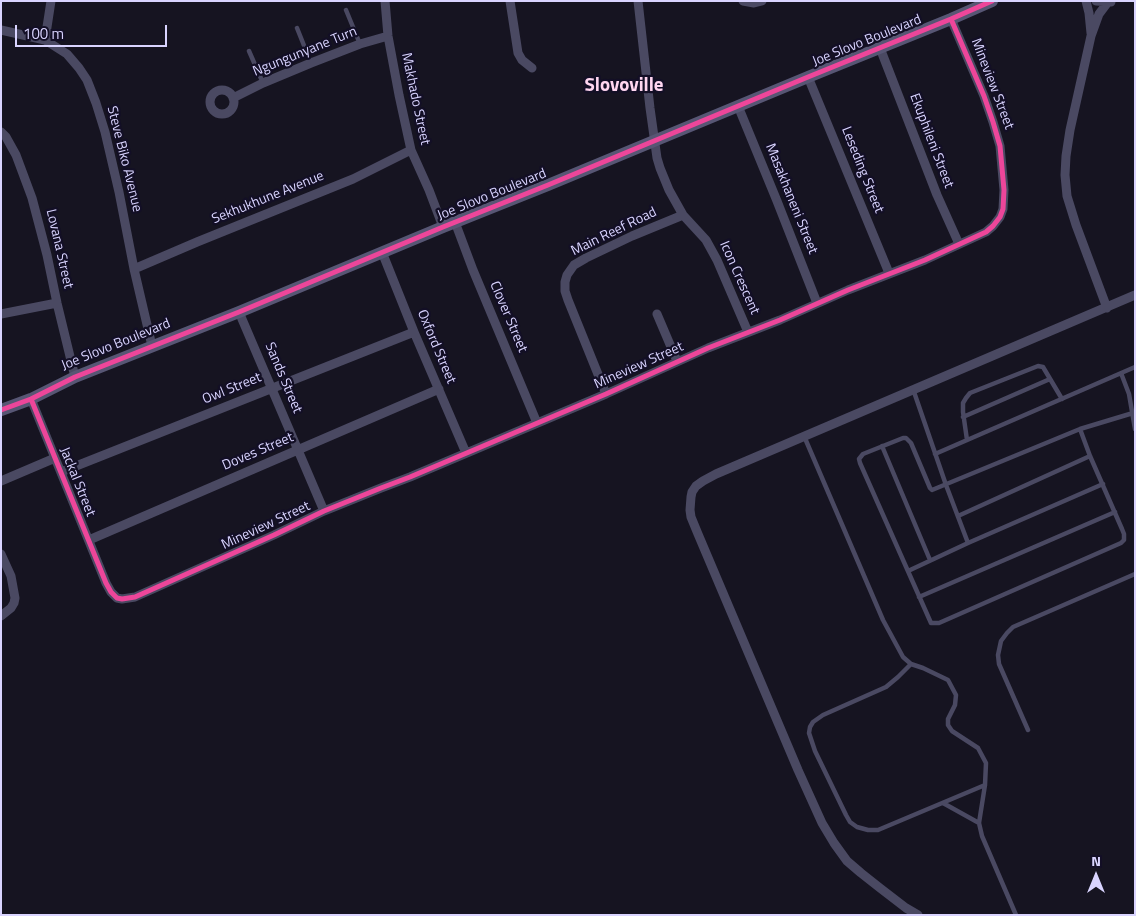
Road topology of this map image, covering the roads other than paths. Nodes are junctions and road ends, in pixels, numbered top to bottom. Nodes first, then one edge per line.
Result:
1 (51, 1) edge
2 (385, 1) edge
3 (510, 1) edge
4 (638, 1) edge
5 (743, 1) edge
6 (762, 1) edge
7 (992, 1) edge
8 (1086, 1) edge
9 (1096, 1) edge
10 (1111, 2) edge
11 (346, 10) dead end
12 (951, 19) junction
13 (297, 28) dead end
14 (1, 30) edge
15 (388, 36) junction
16 (1091, 36) junction
17 (45, 40) junction
18 (360, 44) junction
19 (880, 48) junction
20 (249, 51) dead end
21 (311, 62) junction
22 (532, 68) dead end
23 (808, 77) junction
24 (263, 83) junction
25 (233, 98) dead end
26 (738, 106) junction
27 (1, 132) edge
28 (655, 140) junction
29 (411, 150) junction
30 (683, 215) junction
31 (449, 224) junction
32 (959, 244) junction
33 (382, 252) junction
34 (134, 269) junction
35 (889, 274) junction
36 (1135, 295) edge
37 (57, 303) junction
38 (817, 303) junction
39 (1107, 308) junction
40 (239, 312) junction
41 (1, 314) edge
42 (657, 314) dead end
43 (414, 332) junction
44 (748, 332) junction
45 (152, 346) junction
46 (677, 361) junction
47 (1135, 367) edge
48 (1121, 373) junction
49 (76, 377) junction
50 (1050, 379) junction
51 (272, 388) junction
52 (439, 389) junction
53 (913, 389) junction
54 (606, 394) junction
55 (31, 399) junction
56 (1062, 399) junction
57 (1, 410) edge
58 (1132, 414) junction
59 (964, 417) junction
60 (538, 423) junction
61 (1080, 429) junction
62 (1135, 429) edge
63 (804, 436) junction
64 (967, 440) junction
65 (882, 446) junction
66 (298, 450) junction
67 (466, 453) junction
68 (935, 454) junction
69 (1090, 456) junction
70 (55, 458) junction
71 (61, 472) junction
72 (1, 481) edge
73 (946, 484) junction
74 (1103, 484) junction
75 (324, 511) junction
76 (1116, 512) junction
77 (958, 516) junction
78 (89, 540) junction
79 (968, 543) junction
80 (1, 554) edge
81 (930, 560) junction
82 (908, 571) junction
83 (103, 574) joint
84 (1135, 574) edge
85 (919, 597) junction
86 (1, 616) edge
87 (911, 664) junction
88 (1028, 730) dead end
89 (985, 785) junction
90 (943, 803) junction
91 (979, 823) junction
92 (917, 915) edge
93 (1016, 915) edge

1 - 17 street
2 - 15 street, Makhado Street
3 - 22 street
4 - 28 street, Icon Crescent
5 - 6 street
7 - 12 street, Joe Slovo Boulevard
8 - 16 street
9 - 10 street
10 - 16 street
11 - 18 lane
12 - 19 street, Joe Slovo Boulevard
12 - 32 street, Mineview Street
13 - 21 lane
14 - 17 street, Steve Biko Avenue
15 - 18 street, Ngungunyane Turn
15 - 29 street, Makhado Street
16 - 39 street
17 - 34 street, Steve Biko Avenue
18 - 21 street, Ngungunyane Turn
19 - 23 street, Joe Slovo Boulevard
19 - 32 street, Ekuphileni Street
20 - 24 lane
21 - 24 street, Ngungunyane Turn
23 - 26 street, Joe Slovo Boulevard
23 - 35 street, Leseding Street
24 - 25 street, Ngungunyane Turn
26 - 28 street, Joe Slovo Boulevard
26 - 38 street, Masakhaneni Street
27 - 37 street, Lovana Street
28 - 30 street, Icon Crescent
28 - 31 street, Joe Slovo Boulevard
29 - 31 street, Makhado Street
29 - 34 street, Sekhukhune Avenue
30 - 44 street, Icon Crescent
30 - 54 street, Main Reef Road
31 - 33 street, Joe Slovo Boulevard
31 - 60 street, Clover Street
32 - 35 street, Mineview Street
33 - 40 street, Joe Slovo Boulevard
33 - 43 street, Oxford Street
34 - 45 street, Steve Biko Avenue
35 - 38 street, Mineview Street
36 - 39 street
37 - 41 street
37 - 49 street, Lovana Street
38 - 44 street, Mineview Street
39 - 53 street
40 - 45 street, Joe Slovo Boulevard
40 - 51 street, Sands Street
42 - 46 street
43 - 51 street, Owl Street
43 - 52 street, Oxford Street
44 - 46 street, Mineview Street
45 - 49 street, Joe Slovo Boulevard
46 - 54 street, Mineview Street
47 - 48 lane
48 - 56 lane
48 - 58 lane
49 - 55 street, Joe Slovo Boulevard
50 - 56 lane
50 - 59 lane
50 - 59 lane
51 - 66 street, Sands Street
51 - 71 street, Owl Street
52 - 66 street, Doves Street
52 - 67 street, Oxford Street
53 - 63 street
53 - 68 lane
54 - 60 street, Mineview Street
55 - 57 street, Joe Slovo Boulevard
55 - 70 street, Jackal Street
56 - 64 lane
58 - 61 lane
58 - 62 lane
59 - 64 lane
60 - 67 street, Mineview Street
61 - 69 lane
61 - 73 lane
63 - 87 lane
63 - 92 street
64 - 68 lane
65 - 73 lane
65 - 81 lane
65 - 82 lane
66 - 75 street, Sands Street
66 - 78 street, Doves Street
67 - 75 street, Mineview Street
68 - 73 lane
69 - 74 lane
69 - 77 lane
70 - 71 street, Jackal Street
70 - 72 street
71 - 78 street, Jackal Street
73 - 77 lane
74 - 76 lane
74 - 79 lane
75 - 83 street, Mineview Street
76 - 85 lane
76 - 85 lane
77 - 79 lane
78 - 83 street, Jackal Street
79 - 81 lane
80 - 86 street
81 - 82 lane
82 - 85 lane
84 - 88 lane
87 - 89 lane
87 - 90 lane
89 - 90 lane
89 - 91 lane
90 - 91 lane
91 - 93 lane

